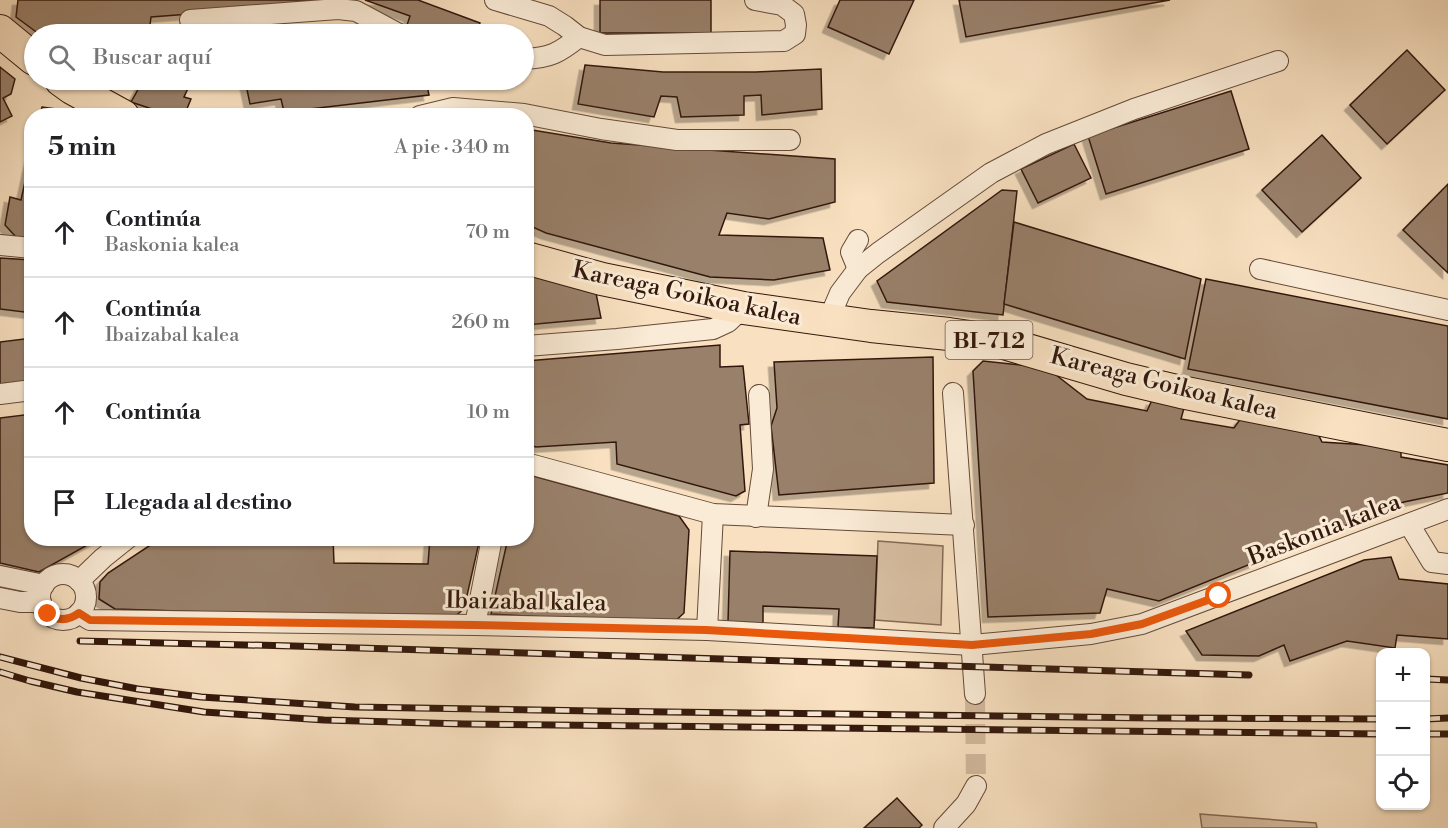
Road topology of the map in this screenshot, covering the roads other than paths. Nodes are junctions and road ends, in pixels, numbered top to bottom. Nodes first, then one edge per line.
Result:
1 (495, 0) edge
2 (755, 0) edge
3 (190, 20) dead end
4 (380, 24) edge
5 (0, 31) edge
6 (579, 37) junction
7 (24, 51) edge
8 (534, 58) edge
9 (1278, 61) dead end
10 (76, 90) edge
11 (108, 108) edge
12 (534, 116) edge
13 (790, 140) dead end
14 (858, 240) dead end
15 (0, 245) edge
16 (24, 247) edge
17 (534, 260) edge
18 (858, 269) junction
19 (1260, 269) dead end
20 (743, 308) junction
21 (1448, 310) edge
22 (832, 321) junction
23 (534, 345) edge
24 (24, 391) edge
25 (953, 393) dead end
26 (0, 394) edge
27 (759, 394) dead end
28 (1448, 445) edge
29 (534, 465) edge
30 (1448, 509) edge
31 (713, 514) junction
32 (756, 517) junction
33 (1409, 524) junction
34 (964, 525) junction
35 (118, 546) edge
36 (490, 546) edge
37 (1448, 564) edge
38 (0, 576) edge
39 (80, 581) junction
40 (42, 593) junction
41 (0, 598) edge
42 (79, 613) junction
43 (475, 625) junction
44 (706, 630) junction
45 (972, 645) junction
46 (975, 694) tunnel mouth
47 (976, 786) tunnel mouth
48 (944, 828) edge

1 - 6 street
2 - 6 street
3 - 4 street
5 - 7 main road
6 - 8 street
9 - 18 street
10 - 11 main road
12 - 13 street
14 - 18 street
15 - 16 street
17 - 20 main road, Kareaga Goikoa kalea / BI-712
18 - 22 street
19 - 21 street
20 - 22 main road, Kareaga Goikoa kalea / BI-712
20 - 23 street
22 - 28 main road, Kareaga Goikoa kalea / BI-712
24 - 26 street
25 - 34 street
27 - 32 street
29 - 31 street
30 - 33 street, Baskonia kalea
31 - 32 street
31 - 44 street
32 - 34 street
33 - 37 street
33 - 45 street, Baskonia kalea
34 - 45 street
35 - 39 street
36 - 43 street
38 - 40 street
39 - 40 street
39 - 42 street
40 - 41 street
40 - 42 street
42 - 43 street, Ibaizabal kalea
43 - 44 street, Ibaizabal kalea
44 - 45 street, Ibaizabal kalea
45 - 46 street
47 - 48 street

